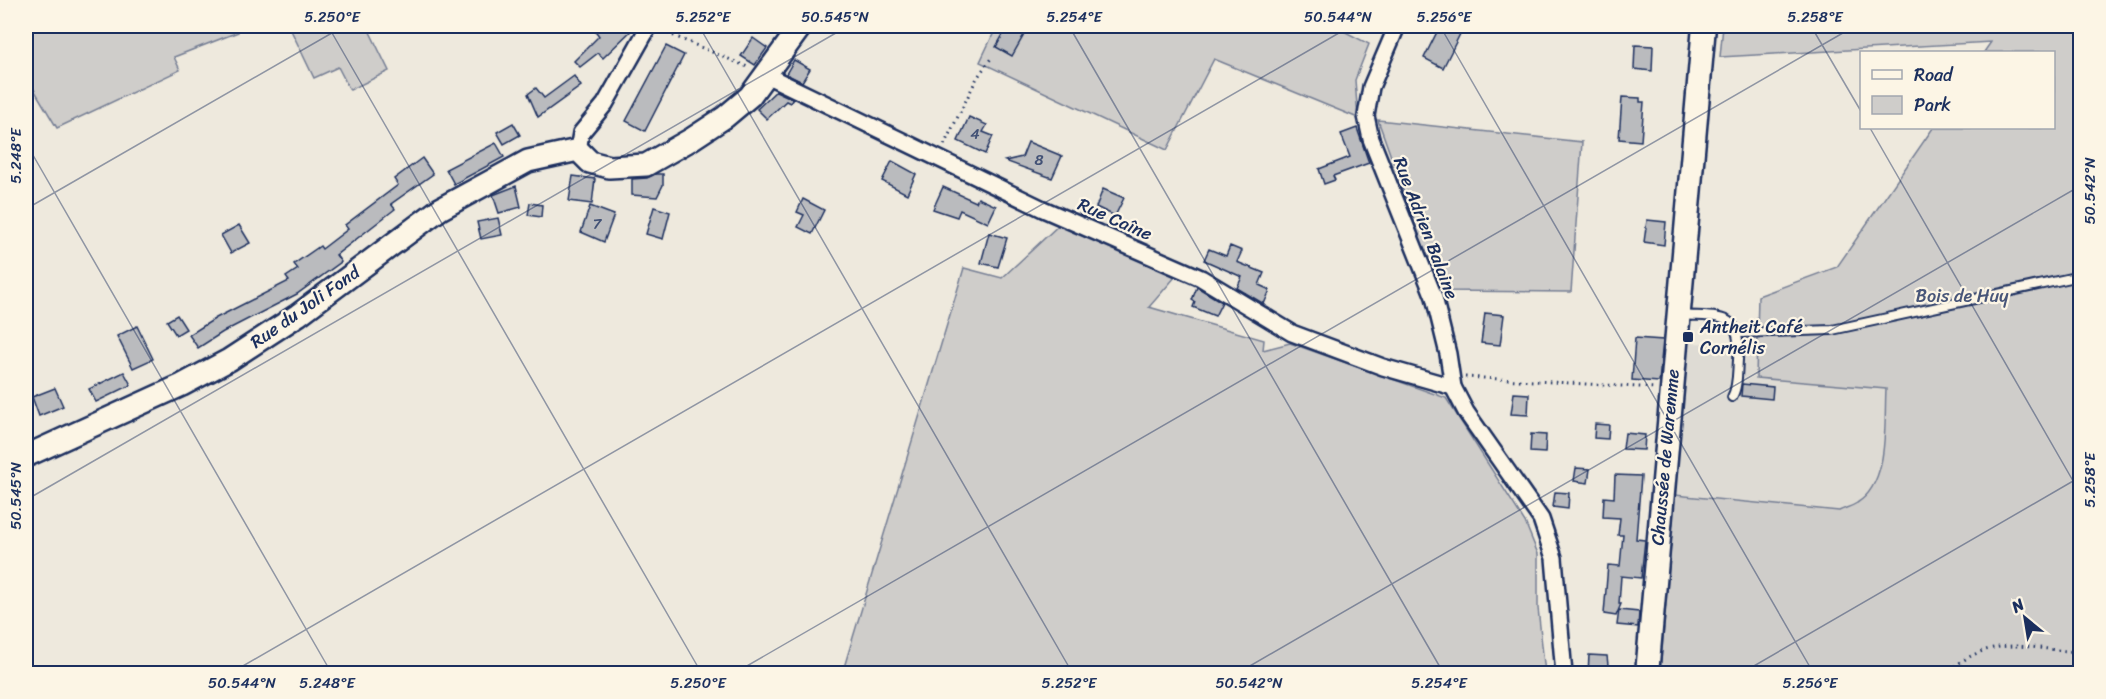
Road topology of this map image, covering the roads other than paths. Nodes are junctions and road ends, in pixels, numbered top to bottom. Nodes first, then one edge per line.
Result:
1 (649, 26) edge
2 (801, 26) edge
3 (1397, 26) edge
4 (1704, 26) edge
5 (766, 75) junction
6 (578, 150) junction
7 (2080, 276) edge
8 (1677, 314) junction
9 (1738, 333) junction
10 (1452, 384) junction
11 (1732, 397) dead end
12 (26, 456) edge
13 (1564, 674) edge
14 (1647, 674) edge

1 - 6 street
2 - 5 street
3 - 10 street, Rue Adrien Balaine
4 - 8 main road, Chaussée de Waremme
5 - 6 street
5 - 10 street, Rue Caîne
6 - 12 street, Rue du Joli Fond
7 - 9 lane
8 - 9 lane
8 - 14 main road, Chaussée de Waremme
9 - 11 lane
10 - 13 street, Rue Adrien Balaine

